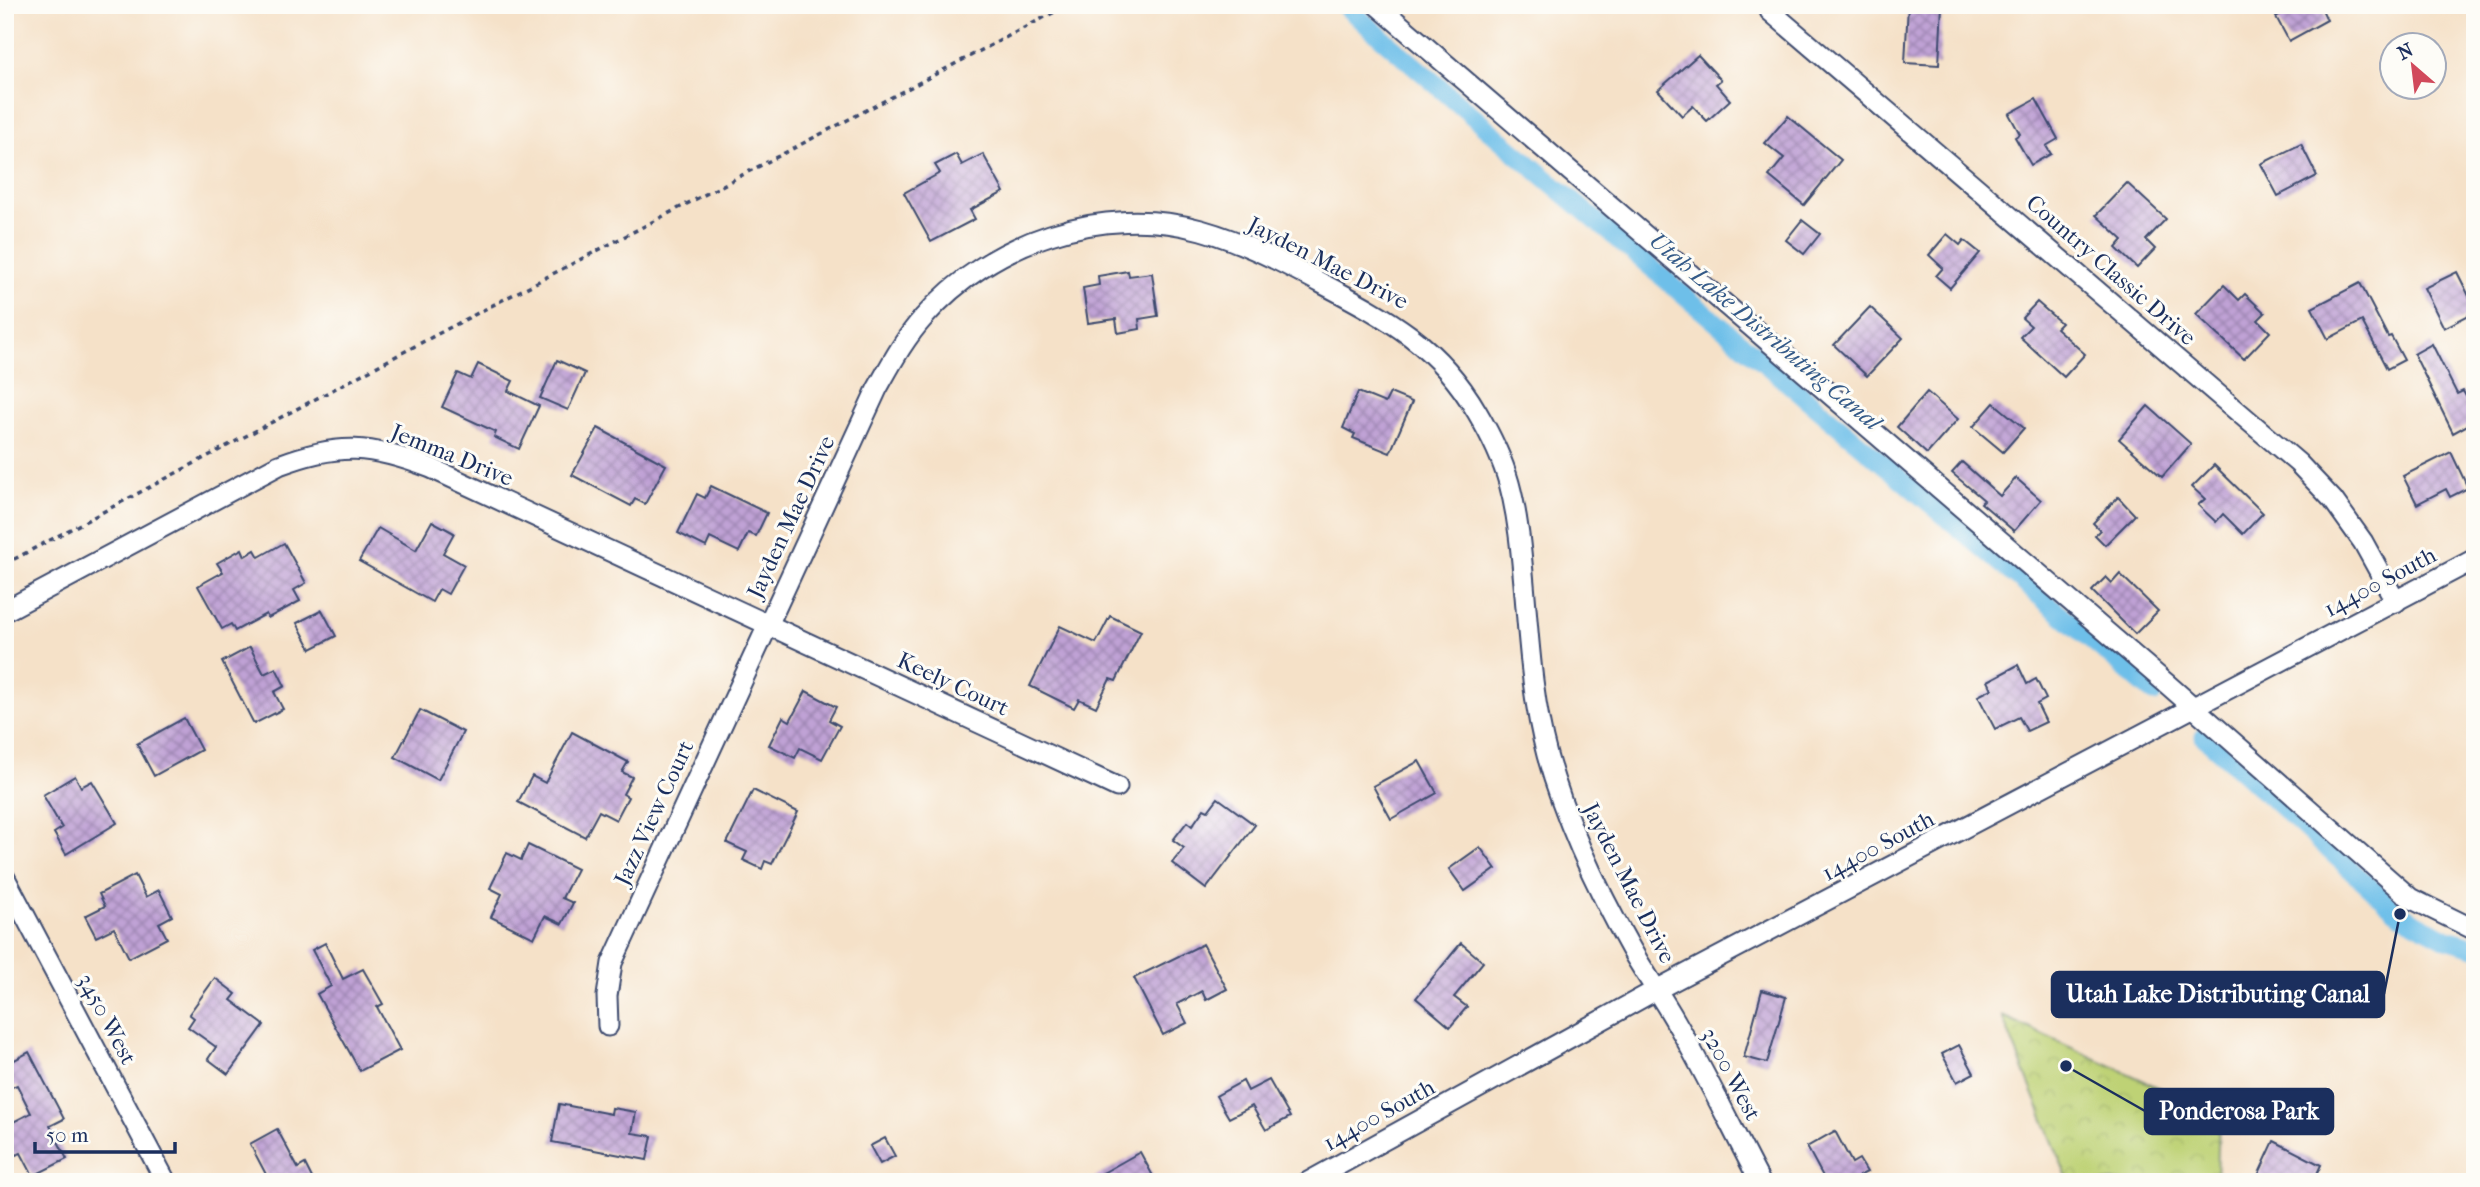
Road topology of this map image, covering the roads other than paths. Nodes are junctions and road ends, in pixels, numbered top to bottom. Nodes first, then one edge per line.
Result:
1 (1377, 5) edge
2 (1780, 5) edge
3 (2475, 559) edge
4 (2396, 602) junction
5 (5, 611) edge
6 (768, 625) junction
7 (2193, 708) junction
8 (1117, 786) dead end
9 (5, 878) edge
10 (2475, 930) edge
11 (1657, 990) junction
12 (608, 1026) dead end
13 (166, 1182) edge
14 (1308, 1182) edge
15 (1760, 1182) edge

1 - 7 street
2 - 4 street, Country Classic Drive
3 - 4 street, 14400 South
4 - 7 street, 14400 South
5 - 6 street, Jemma Drive
6 - 8 street, Keely Court
6 - 11 street, Jayden Mae Drive
6 - 12 street, Jazz View Court
7 - 10 street
7 - 11 street, 14400 South
9 - 13 street, 3450 West
11 - 14 street, 14400 South
11 - 15 street, 3200 West

